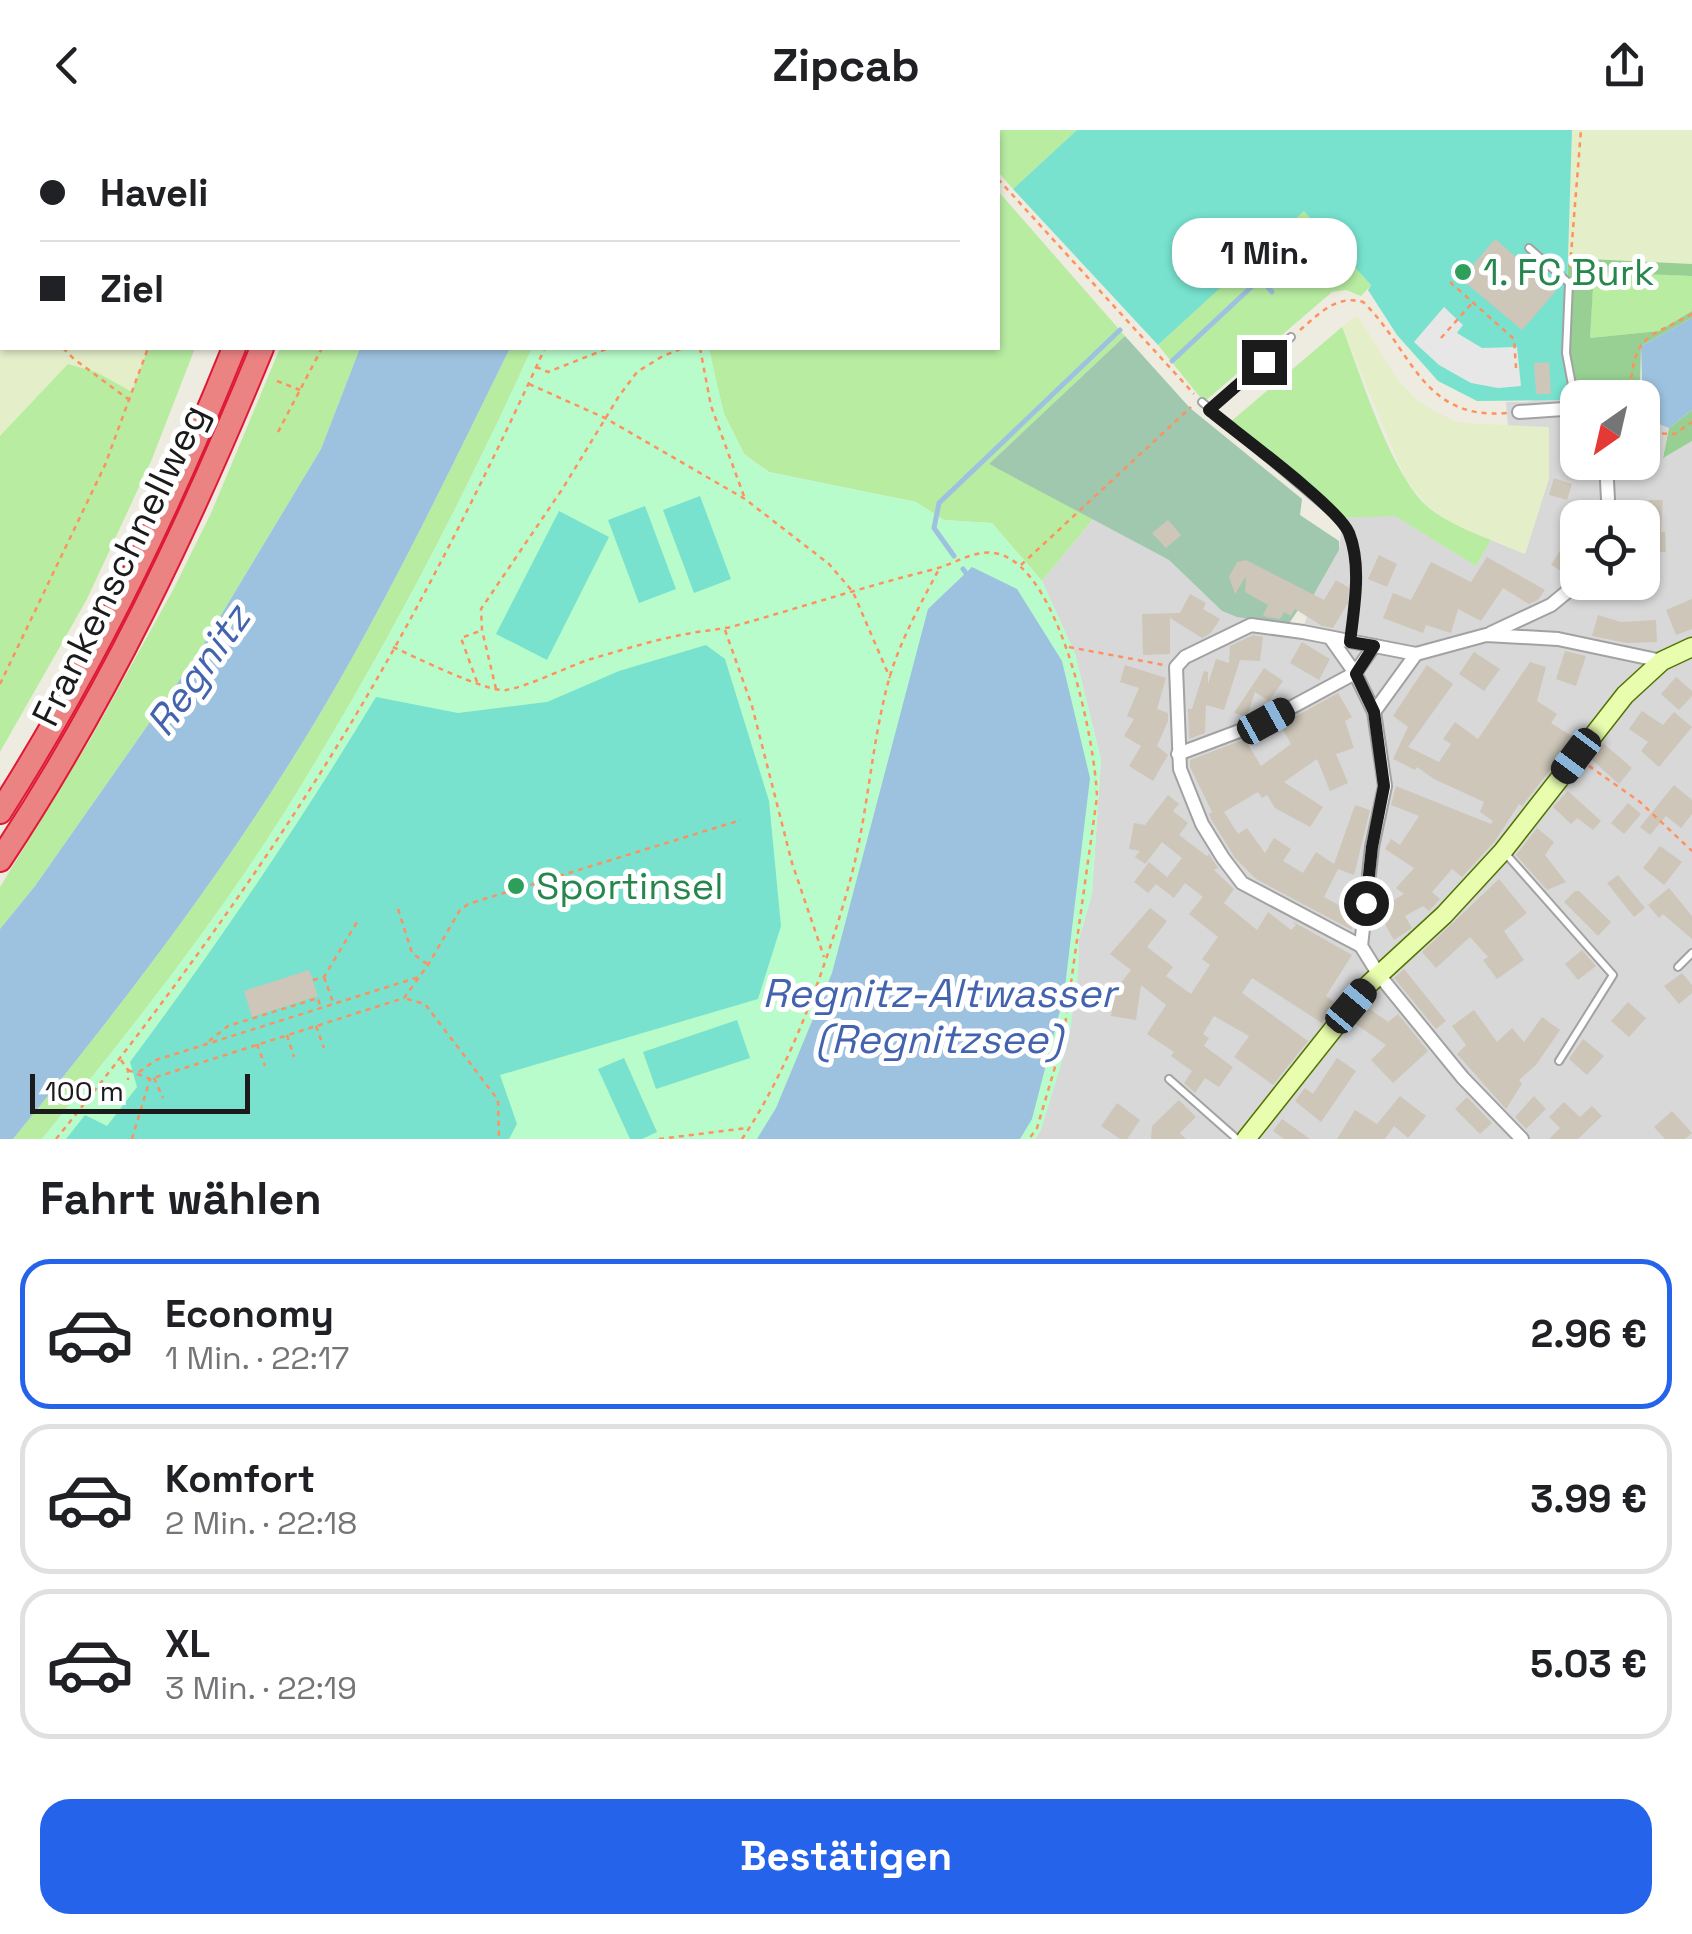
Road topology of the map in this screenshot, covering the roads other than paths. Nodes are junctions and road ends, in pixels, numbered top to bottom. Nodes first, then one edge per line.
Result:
1 (1529, 248) dead end
2 (1291, 337) road end
3 (233, 350) edge
4 (261, 350) edge
5 (1571, 380) edge
6 (1202, 402) road end
7 (1560, 408) edge
8 (1209, 410) junction
9 (1519, 412) road end
10 (1560, 597) edge
11 (1486, 635) junction
12 (1331, 639) junction
13 (1350, 642) junction
14 (1374, 646) junction
15 (1692, 647) edge
16 (1416, 654) junction
17 (1662, 661) junction
18 (1356, 674) junction
19 (1374, 712) junction
20 (1178, 754) junction
21 (0, 812) edge
22 (1503, 851) junction
23 (0, 860) edge
24 (1361, 946) junction
25 (1692, 952) edge
26 (1678, 967) dead end
27 (1378, 974) junction
28 (1559, 1061) dead end
29 (1169, 1078) dead end
30 (1236, 1139) edge
31 (1246, 1139) edge
32 (1522, 1139) edge

1 - 5 lane
2 - 8 lane
3 - 21 highway, Frankenschnellweg
4 - 23 highway, Frankenschnellweg
6 - 8 lane
7 - 9 street
8 - 13 lane
10 - 11 street
11 - 16 street
11 - 17 street
12 - 13 street
12 - 18 street
12 - 20 street
13 - 14 street
14 - 16 street
14 - 18 street
15 - 17 main road
16 - 19 street
17 - 22 main road
18 - 19 street
18 - 20 street
19 - 24 street
20 - 24 street
22 - 27 main road
22 - 28 lane
24 - 27 street
25 - 26 lane
27 - 31 main road
27 - 32 street
29 - 30 lane

